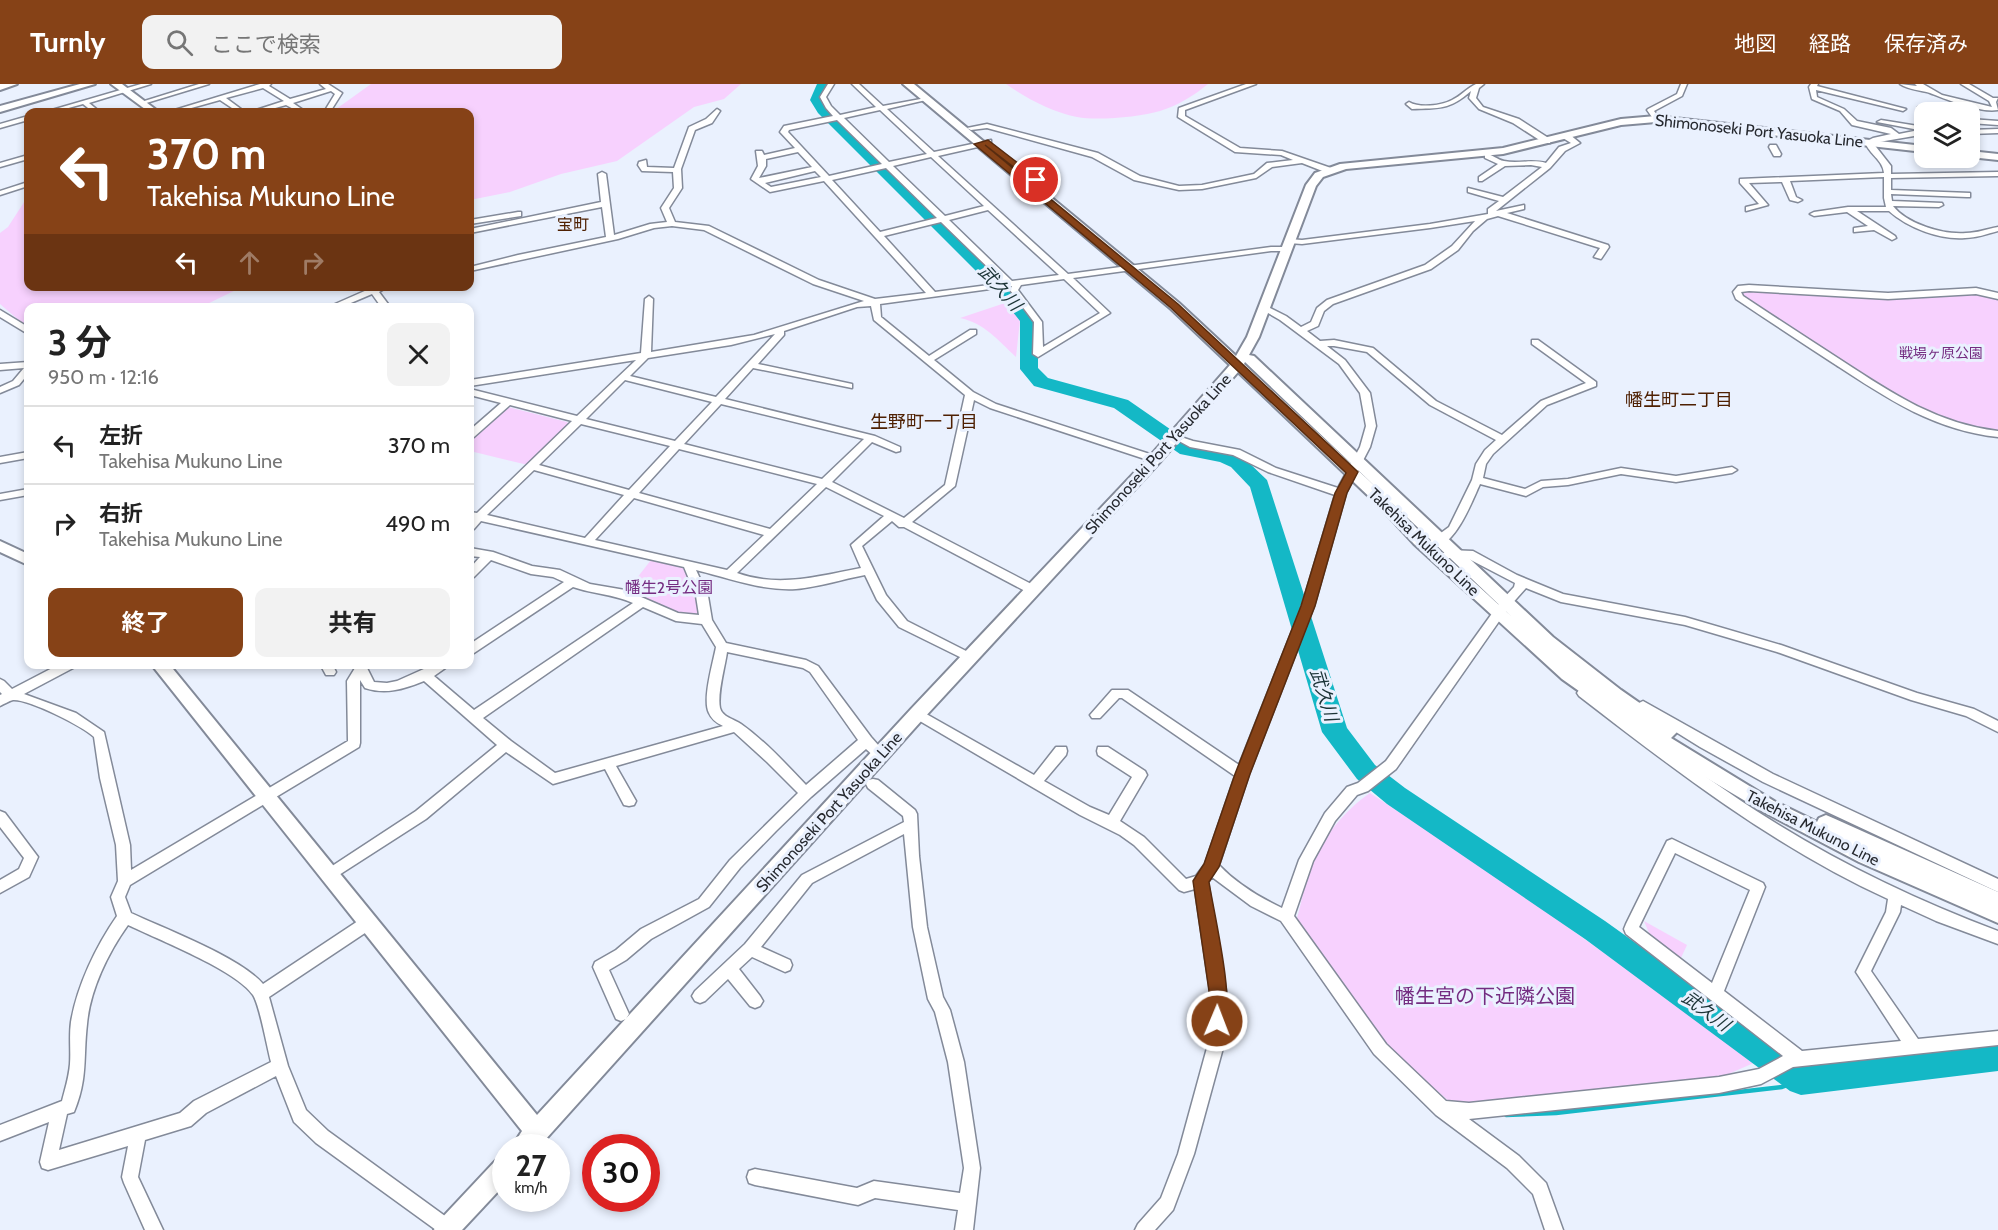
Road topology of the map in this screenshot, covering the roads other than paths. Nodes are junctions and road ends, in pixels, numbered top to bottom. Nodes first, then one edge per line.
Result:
1 (12, 84) edge
2 (90, 84) edge
3 (116, 84) edge
4 (148, 84) edge
5 (206, 84) edge
6 (322, 84) edge
7 (831, 84) edge
8 (855, 84) edge
9 (909, 84) edge
10 (919, 84) edge
11 (1253, 84) edge
12 (1684, 84) edge
13 (1903, 84) edge
14 (1918, 84) edge
15 (1964, 84) edge
16 (266, 85) edge
17 (1478, 85) edge
18 (1813, 85) edge
19 (0, 87) edge
20 (332, 89) junction
21 (125, 91) junction
22 (1940, 96) junction
23 (222, 98) junction
24 (924, 99) junction
25 (1486, 99) dead end
26 (1996, 99) edge
27 (84, 102) junction
28 (141, 103) junction
29 (289, 103) junction
30 (1409, 104) dead end
31 (1479, 106) junction
32 (1899, 106) dead end
33 (62, 108) edge
34 (92, 108) edge
35 (148, 108) edge
36 (186, 108) edge
37 (236, 108) edge
38 (270, 108) edge
39 (297, 108) edge
40 (330, 108) edge
41 (882, 108) junction
42 (0, 109) edge
43 (717, 111) dead end
44 (1849, 116) junction
45 (838, 118) junction
46 (24, 119) edge
47 (1656, 119) junction
48 (1980, 122) edge
49 (1998, 123) edge
50 (0, 126) edge
51 (971, 128) junction
52 (1914, 128) edge
53 (1998, 131) edge
54 (1980, 132) edge
55 (1898, 135) junction
56 (1914, 135) edge
57 (1566, 136) junction
58 (1547, 141) junction
59 (1869, 142) junction
60 (983, 143) junction
61 (1914, 148) edge
62 (800, 149) junction
63 (934, 155) junction
64 (1980, 155) edge
65 (1488, 156) dead end
66 (1998, 157) edge
67 (24, 158) edge
68 (18, 160) junction
69 (1301, 161) junction
70 (643, 162) dead end
71 (0, 165) edge
72 (24, 165) edge
73 (1502, 165) junction
74 (887, 166) junction
75 (1548, 166) junction
76 (817, 168) junction
77 (677, 170) junction
78 (1328, 170) junction
79 (602, 174) dead end
80 (1998, 174) edge
81 (1888, 175) junction
82 (826, 178) junction
83 (1482, 179) dead end
84 (1785, 179) junction
85 (759, 182) junction
86 (24, 185) edge
87 (1471, 190) dead end
88 (1889, 192) junction
89 (2, 193) dead end
90 (1967, 195) dead end
91 (1504, 200) junction
92 (1798, 200) dead end
93 (605, 204) junction
94 (1939, 205) dead end
95 (1889, 206) junction
96 (990, 207) junction
97 (1521, 207) dead end
98 (1749, 209) dead end
99 (1848, 209) junction
100 (556, 212) junction
101 (1814, 214) dead end
102 (1491, 215) junction
103 (942, 219) junction
104 (474, 221) edge
105 (672, 224) junction
106 (1876, 227) junction
107 (1998, 229) edge
108 (474, 230) edge
109 (1857, 230) dead end
110 (879, 235) junction
111 (610, 238) junction
112 (1892, 238) dead end
113 (1287, 245) junction
114 (518, 257) junction
115 (1598, 257) dead end
116 (474, 263) edge
117 (1133, 266) junction
118 (474, 268) edge
119 (1066, 276) junction
120 (1010, 283) junction
121 (371, 291) edge
122 (374, 291) edge
123 (933, 295) junction
124 (1998, 296) edge
125 (649, 299) dead end
126 (875, 302) junction
127 (342, 303) edge
128 (383, 303) edge
129 (1265, 309) junction
130 (2, 315) edge
131 (24, 329) edge
132 (778, 330) junction
133 (1300, 331) junction
134 (973, 332) dead end
135 (1535, 342) dead end
136 (1317, 344) junction
137 (646, 355) junction
138 (1242, 359) junction
139 (928, 360) junction
140 (751, 365) junction
141 (0, 367) edge
142 (24, 367) edge
143 (24, 372) edge
144 (624, 377) junction
145 (474, 382) edge
146 (849, 386) dead end
147 (0, 390) edge
148 (474, 393) edge
149 (970, 394) junction
150 (718, 400) junction
151 (508, 402) junction
152 (580, 419) junction
153 (474, 432) edge
154 (1998, 434) edge
155 (870, 438) junction
156 (1176, 440) junction
157 (1504, 440) junction
158 (678, 444) junction
159 (896, 449) dead end
160 (24, 456) edge
161 (1155, 459) junction
162 (0, 460) edge
163 (531, 466) junction
164 (1355, 467) junction
165 (1732, 470) dead end
166 (1477, 480) junction
167 (824, 482) junction
168 (24, 493) edge
169 (1341, 493) junction
170 (633, 494) junction
171 (0, 497) edge
172 (890, 517) junction
173 (474, 518) edge
174 (474, 520) edge
175 (903, 524) junction
176 (771, 533) junction
177 (587, 542) junction
178 (0, 546) edge
179 (1435, 548) junction
180 (474, 553) edge
181 (1453, 554) junction
182 (489, 555) junction
183 (24, 558) edge
184 (688, 565) junction
185 (474, 570) edge
186 (868, 570) junction
187 (729, 574) junction
188 (1521, 581) junction
189 (572, 582) junction
190 (1033, 590) junction
191 (642, 602) junction
192 (1501, 609) junction
193 (706, 620) junction
194 (474, 647) edge
195 (722, 647) junction
196 (970, 658) junction
197 (61, 669) edge
198 (163, 669) edge
199 (359, 669) edge
200 (361, 669) edge
201 (437, 669) edge
202 (426, 676) junction
203 (0, 684) edge
204 (5, 698) edge
205 (917, 714) junction
206 (1096, 715) dead end
207 (474, 717) junction
208 (736, 727) junction
209 (1998, 727) edge
210 (866, 741) junction
211 (506, 745) junction
212 (1061, 751) dead end
213 (1103, 751) dead end
214 (881, 755) junction
215 (608, 763) junction
216 (1242, 774) junction
217 (1036, 782) junction
218 (873, 784) dead end
219 (806, 793) junction
220 (264, 797) junction
221 (629, 801) dead end
222 (0, 817) edge
223 (1112, 822) junction
224 (910, 828) junction
225 (1211, 867) junction
226 (328, 876) junction
227 (125, 881) junction
228 (1201, 881) junction
229 (1998, 886) edge
230 (0, 887) edge
231 (1896, 897) junction
232 (1998, 901) edge
233 (1998, 914) edge
234 (125, 917) junction
235 (1286, 917) junction
236 (366, 924) junction
237 (1998, 938) edge
238 (750, 949) junction
239 (785, 965) dead end
240 (730, 970) junction
241 (261, 994) junction
242 (1715, 995) junction
243 (700, 996) dead end
244 (755, 1001) dead end
245 (621, 1014) dead end
246 (1998, 1038) edge
247 (1914, 1047) junction
248 (1796, 1059) junction
249 (279, 1066) junction
250 (60, 1109) junction
251 (1442, 1109) junction
252 (537, 1132) joint
253 (0, 1133) edge
254 (138, 1135) junction
255 (755, 1177) dead end
256 (492, 1181) edge
257 (967, 1203) junction
258 (448, 1229) edge
259 (154, 1230) edge
260 (964, 1230) edge
261 (1144, 1230) edge
262 (1554, 1230) edge

1 - 19 main road
2 - 42 main road
3 - 21 main road
4 - 21 street
5 - 28 street
6 - 20 street
7 - 45 street
8 - 41 street
9 - 24 main road, Takehisa Mukuno Line
10 - 51 main road, Takehisa Mukuno Line
11 - 69 street
12 - 47 street
13 - 22 street
14 - 22 street
15 - 26 street
16 - 23 street
16 - 29 street
17 - 30 street
17 - 31 street
18 - 32 street
18 - 44 street
20 - 29 street
20 - 40 street
21 - 27 street
21 - 28 main road
22 - 26 street
23 - 36 street
23 - 37 street
24 - 41 street
24 - 60 main road, Takehisa Mukuno Line
25 - 31 street
27 - 33 street
27 - 34 street
28 - 35 main road
29 - 38 street
29 - 39 street
31 - 58 street
41 - 45 street
41 - 63 street
43 - 77 street
44 - 52 street
44 - 55 street
45 - 62 street
45 - 74 street
46 - 50 street
47 - 57 main road, Shimonoseki Port Yasuoka Line
47 - 59 main road, Shimonoseki Port Yasuoka Line
48 - 49 street
51 - 60 main road, Takehisa Mukuno Line
51 - 69 street
53 - 54 street
55 - 56 street
55 - 59 street
57 - 58 main road, Shimonoseki Port Yasuoka Line
57 - 75 street
58 - 78 main road, Shimonoseki Port Yasuoka Line
59 - 61 main road, Shimonoseki Port Yasuoka Line
59 - 81 street
60 - 63 street
60 - 117 main road, Takehisa Mukuno Line
62 - 76 street
62 - 85 street
63 - 74 street
63 - 96 street
64 - 66 main road
65 - 73 street
67 - 68 street
68 - 71 street
68 - 72 street
69 - 78 street
70 - 77 street
73 - 75 street
73 - 83 street
74 - 82 street
74 - 103 street
75 - 91 street
76 - 82 street
76 - 85 street
77 - 105 street
78 - 113 main road, Shimonoseki Port Yasuoka Line
79 - 93 street
80 - 81 street
81 - 84 street
81 - 88 street
82 - 85 street
82 - 110 street
84 - 92 street
84 - 98 street
86 - 89 street
87 - 91 street
88 - 90 street
88 - 95 street
91 - 102 street
93 - 100 street
93 - 111 street
94 - 95 street
95 - 99 street
95 - 107 street
96 - 103 street
96 - 119 street
97 - 102 street
99 - 101 street
99 - 106 street
100 - 104 street
100 - 108 street
102 - 113 street
102 - 115 street
102 - 133 street
103 - 110 street
103 - 120 street
105 - 111 street
105 - 126 street
106 - 109 street
106 - 112 street
110 - 123 street
111 - 114 street
113 - 117 street
113 - 129 main road, Shimonoseki Port Yasuoka Line
114 - 116 street
114 - 118 street
117 - 119 street
117 - 138 main road, Takehisa Mukuno Line
119 - 120 street
119 - 120 street
120 - 123 street
121 - 127 street
122 - 128 street
123 - 126 street
124 - 154 street
125 - 137 street
126 - 132 street
126 - 139 street
129 - 133 street
129 - 138 main road, Shimonoseki Port Yasuoka Line
130 - 131 street
132 - 137 street
132 - 140 street
133 - 136 street
134 - 139 street
135 - 157 street
136 - 157 street
136 - 164 street
137 - 144 street
137 - 145 street
138 - 156 main road, Shimonoseki Port Yasuoka Line
138 - 164 main road, Takehisa Mukuno Line
139 - 149 street
140 - 146 street
140 - 150 street
141 - 142 street
143 - 147 street
144 - 150 street
144 - 152 street
148 - 151 street
149 - 161 street
149 - 175 street
150 - 155 street
150 - 158 street
151 - 152 street
151 - 153 street
152 - 158 street
152 - 163 street
155 - 159 street
155 - 167 street
156 - 161 main road, Shimonoseki Port Yasuoka Line
156 - 169 street
157 - 166 street
158 - 167 street
158 - 170 street
160 - 162 street
161 - 190 main road, Shimonoseki Port Yasuoka Line
163 - 170 street
163 - 173 street
164 - 169 street
164 - 179 main road, Takehisa Mukuno Line
165 - 166 street
166 - 179 street
167 - 172 street
167 - 176 street
168 - 171 street
169 - 216 street
170 - 176 street
170 - 177 street
172 - 175 street
172 - 186 street
174 - 177 street
175 - 190 street
176 - 187 street
177 - 184 street
178 - 183 main road
179 - 181 main road, Takehisa Mukuno Line
179 - 192 main road, Takehisa Mukuno Line
180 - 182 street
181 - 188 street
181 - 192 main road, Takehisa Mukuno Line
182 - 185 street
182 - 189 street
184 - 187 street
184 - 193 street
186 - 187 street
186 - 196 street
188 - 192 street
188 - 209 street
189 - 191 street
189 - 194 street
190 - 196 main road, Shimonoseki Port Yasuoka Line
191 - 193 street
191 - 207 street
192 - 229 street
192 - 231 street
192 - 232 main road, Takehisa Mukuno Line
192 - 233 main road, Takehisa Mukuno Line
192 - 235 street
193 - 195 street
195 - 208 street
195 - 210 street
196 - 205 main road, Shimonoseki Port Yasuoka Line
197 - 204 street
198 - 220 main road
199 - 220 street
200 - 202 street
201 - 202 street
202 - 207 street
203 - 204 street
204 - 227 street
205 - 214 main road, Shimonoseki Port Yasuoka Line
205 - 217 street
206 - 216 street
207 - 211 street
208 - 215 street
208 - 219 street
210 - 214 street
210 - 219 street
211 - 215 street
211 - 226 street
212 - 217 street
213 - 223 street
214 - 252 main road, Shimonoseki Port Yasuoka Line
215 - 221 street
216 - 225 street
217 - 223 street
218 - 224 street
219 - 245 street
220 - 226 main road
220 - 227 street
222 - 230 street
223 - 228 street
224 - 238 street
224 - 257 street
225 - 228 street
225 - 235 street
226 - 236 main road
227 - 234 street
228 - 261 street
231 - 237 street
231 - 247 street
234 - 241 street
234 - 250 street
235 - 251 street
236 - 241 street
236 - 252 main road
238 - 239 street
238 - 240 street
240 - 243 street
240 - 244 street
241 - 249 street
242 - 242 street
242 - 248 street
246 - 247 street
247 - 248 street
248 - 251 street
249 - 254 street
249 - 258 street
250 - 253 street
250 - 254 street
251 - 262 street
254 - 259 street
255 - 257 street
256 - 258 main road
257 - 260 street

